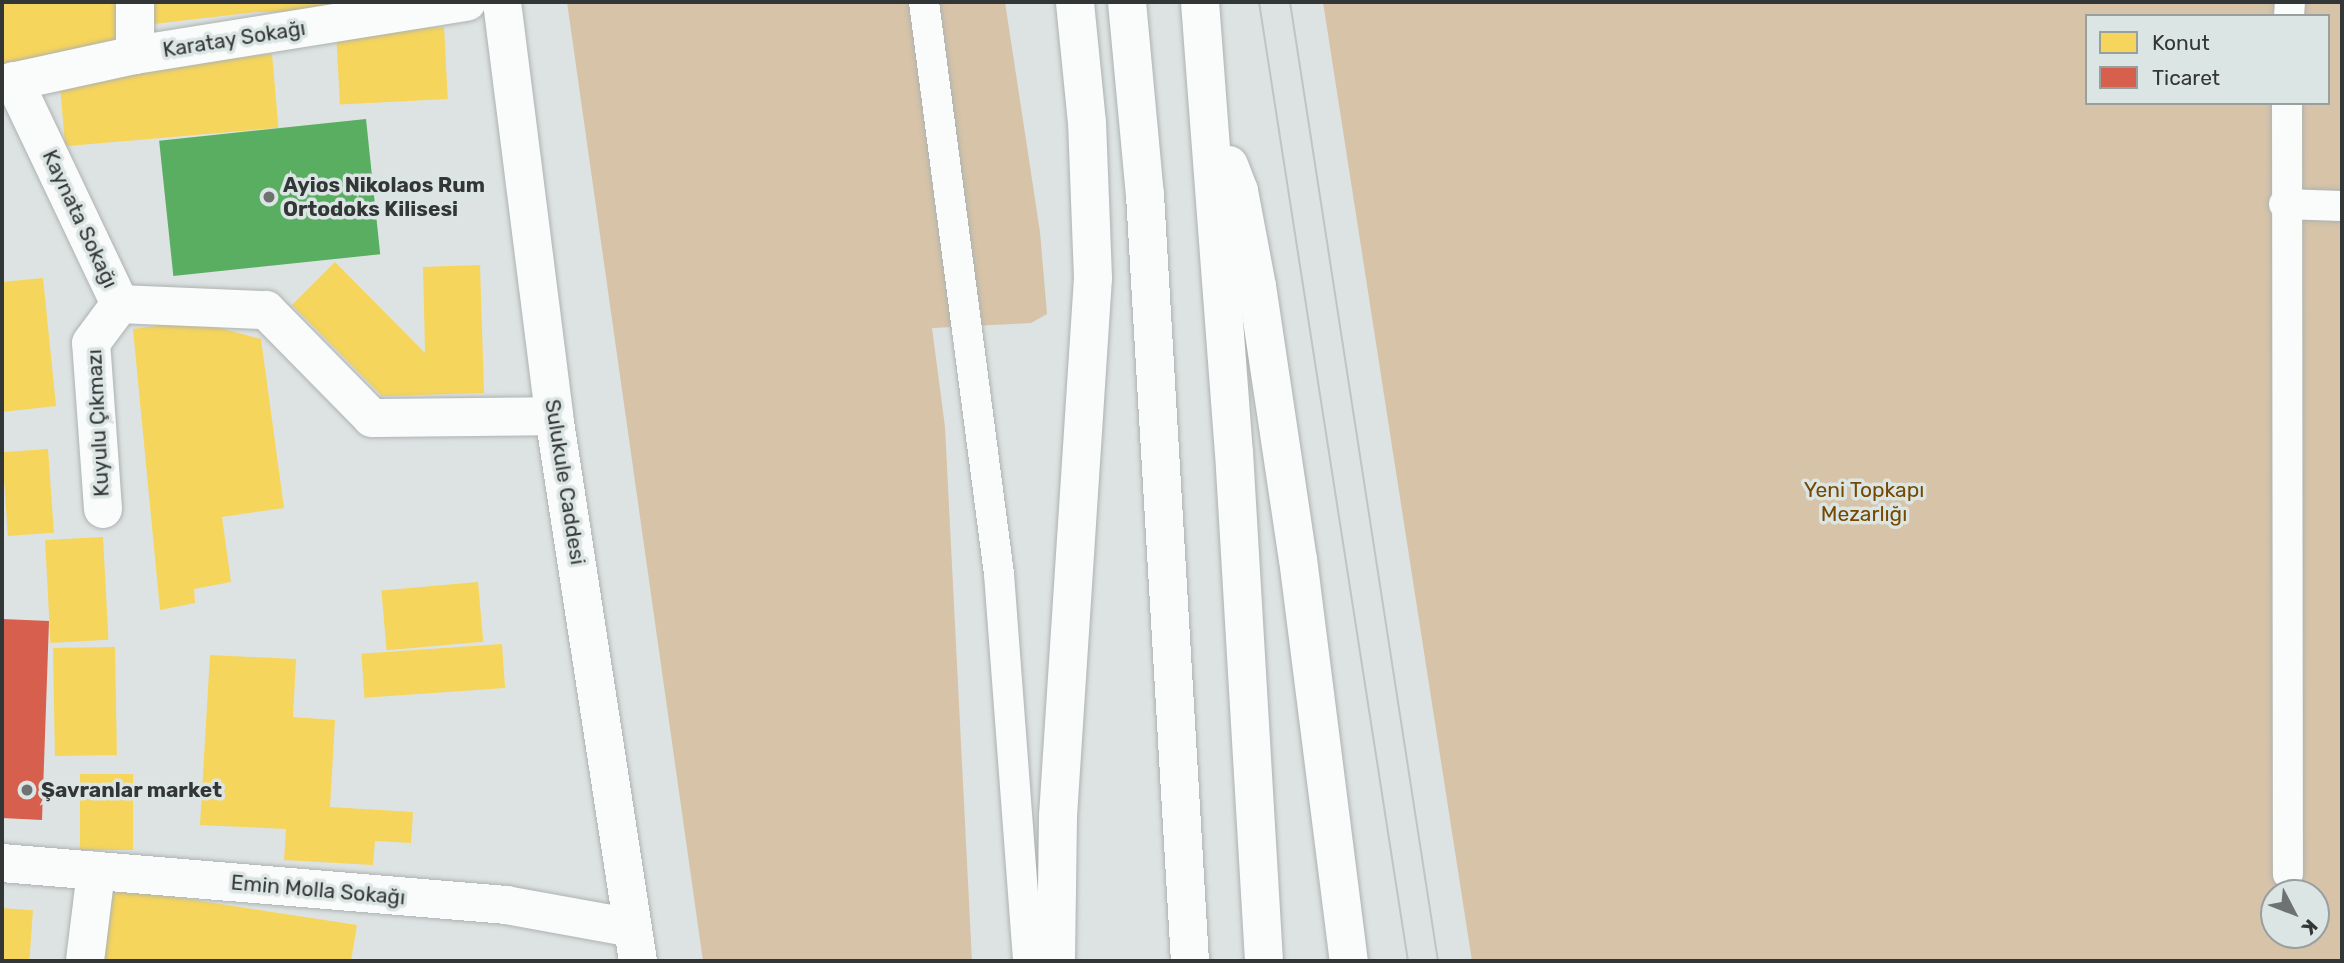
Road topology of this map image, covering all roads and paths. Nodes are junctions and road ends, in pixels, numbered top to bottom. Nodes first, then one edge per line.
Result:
1 (135, 2) edge
2 (467, 2) edge
3 (502, 2) edge
4 (924, 2) edge
5 (1075, 2) edge
6 (1127, 2) edge
7 (1200, 2) edge
8 (135, 55) junction
9 (8, 82) edge
10 (2287, 105) edge
11 (1208, 111) junction
12 (2284, 204) junction
13 (2342, 206) edge
14 (120, 304) junction
15 (554, 416) junction
16 (103, 509) dead end
17 (2, 863) edge
18 (96, 871) junction
19 (2288, 874) dead end
20 (635, 945) edge
21 (85, 961) edge
22 (1028, 961) edge
23 (1056, 961) edge
24 (1190, 961) edge
25 (1264, 961) edge
26 (1349, 961) edge

1 - 8 main road
2 - 8 main road, Karatay Sokağı
3 - 15 main road, Sulukule Caddesi
4 - 22 lane
5 - 23 main road
6 - 24 main road
7 - 11 main road
8 - 9 main road, Karatay Sokağı
9 - 14 main road, Kaynata Sokağı
10 - 12 lane
11 - 25 main road
11 - 26 main road
12 - 13 lane
12 - 19 lane
14 - 15 main road, Kaynata Sokağı
14 - 16 main road, Kuyulu Çıkmazı
15 - 20 main road, Sulukule Caddesi
17 - 18 main road, Emin Molla Sokağı
18 - 20 main road, Emin Molla Sokağı
18 - 21 main road

